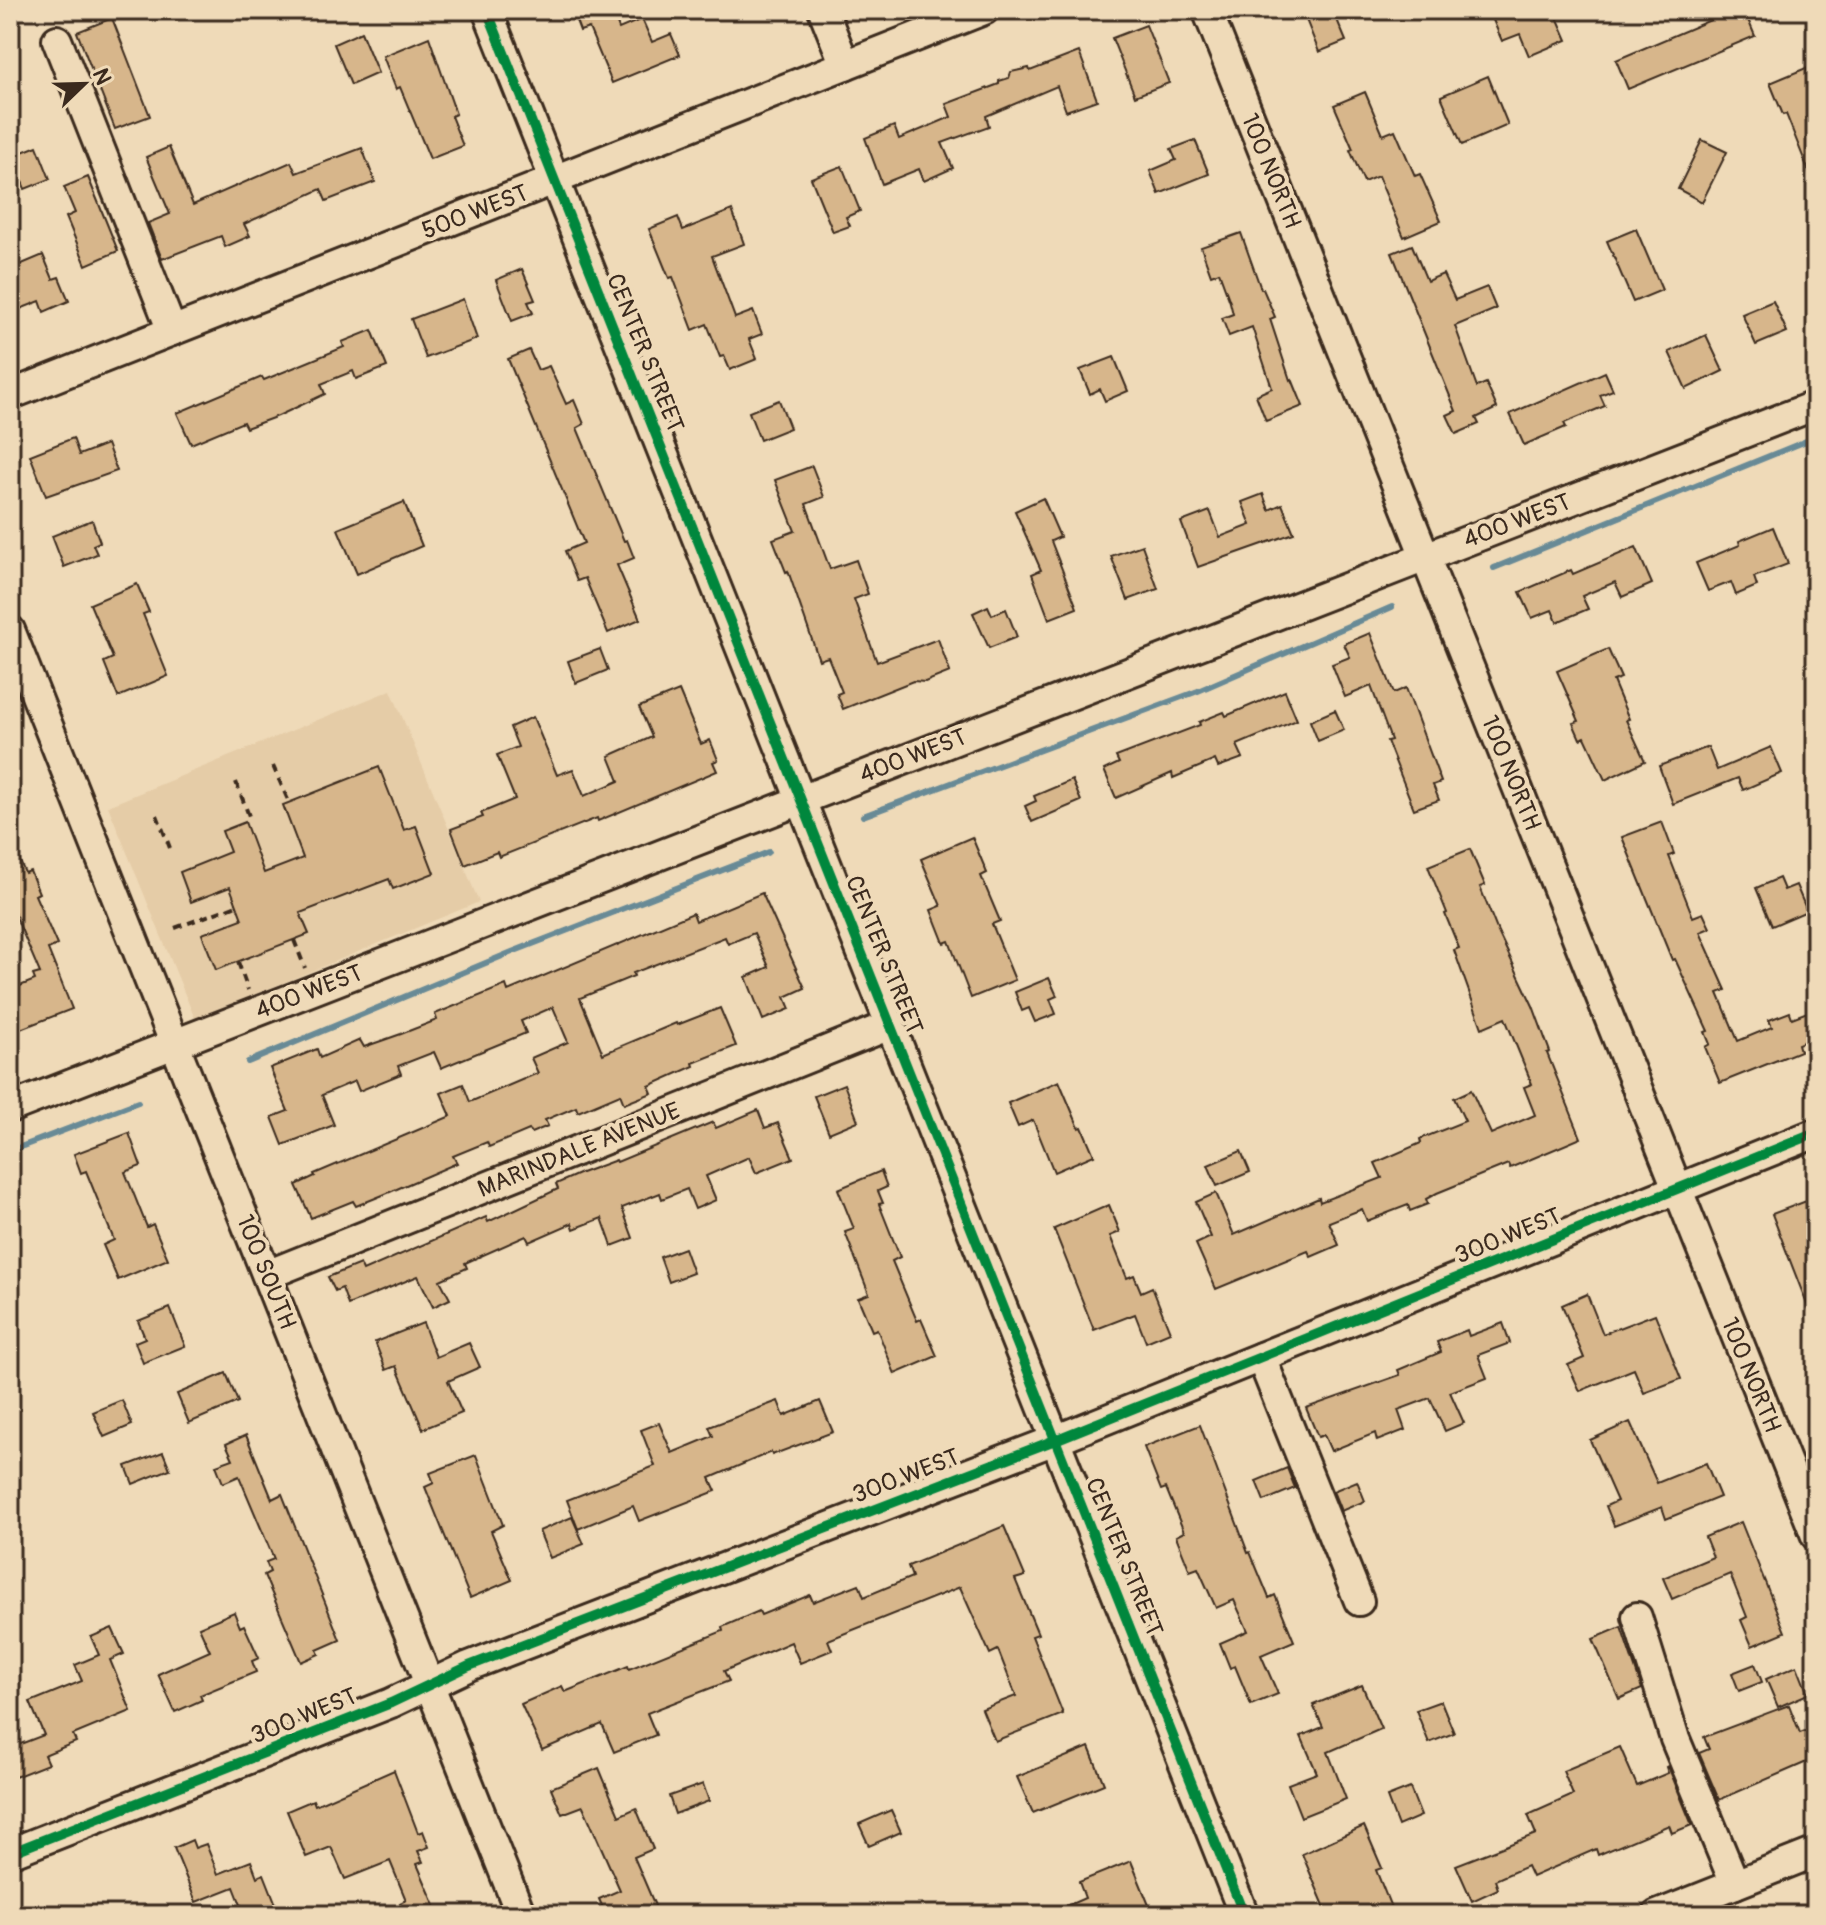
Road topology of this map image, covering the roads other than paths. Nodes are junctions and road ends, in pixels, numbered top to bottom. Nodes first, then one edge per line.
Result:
1 (487, 10) edge
2 (823, 10) edge
3 (984, 10) edge
4 (1207, 10) edge
5 (57, 40) dead end
6 (845, 65) junction
7 (555, 181) junction
8 (172, 331) junction
9 (10, 395) edge
10 (1816, 405) edge
11 (1425, 557) junction
12 (10, 630) edge
13 (801, 799) junction
14 (890, 1025) junction
15 (175, 1044) junction
16 (10, 1108) edge
17 (1816, 1133) edge
18 (1677, 1189) junction
19 (267, 1275) junction
20 (1261, 1357) junction
21 (1055, 1440) junction
22 (1816, 1536) edge
23 (1359, 1601) dead end
24 (1637, 1617) dead end
25 (430, 1684) junction
26 (1816, 1852) edge
27 (10, 1853) edge
28 (1735, 1884) junction
29 (521, 1915) edge
30 (1244, 1915) edge
31 (1657, 1915) edge

1 - 7 street, CENTER STREET
2 - 6 street
3 - 6 street, 500 WEST
4 - 11 street, 100 NORTH
5 - 8 street
6 - 7 street, 500 WEST
7 - 8 street, 500 WEST
7 - 13 street, CENTER STREET
8 - 9 street, 500 WEST
10 - 11 street, 400 WEST
11 - 13 street, 400 WEST
11 - 18 street, 100 NORTH
12 - 15 street, 100 SOUTH
13 - 14 street, CENTER STREET
13 - 15 street, 400 WEST
14 - 19 street, MARINDALE AVENUE
14 - 21 street, CENTER STREET
15 - 16 street, 400 WEST
15 - 19 street, 100 SOUTH
17 - 18 street, 300 WEST
18 - 20 street, 300 WEST
18 - 22 street, 100 NORTH
19 - 25 street, 100 SOUTH
20 - 21 street, 300 WEST
20 - 23 street
21 - 25 street, 300 WEST
21 - 30 street, CENTER STREET
24 - 28 street
25 - 27 street, 300 WEST
25 - 29 street, 100 SOUTH
26 - 28 street
28 - 31 street

